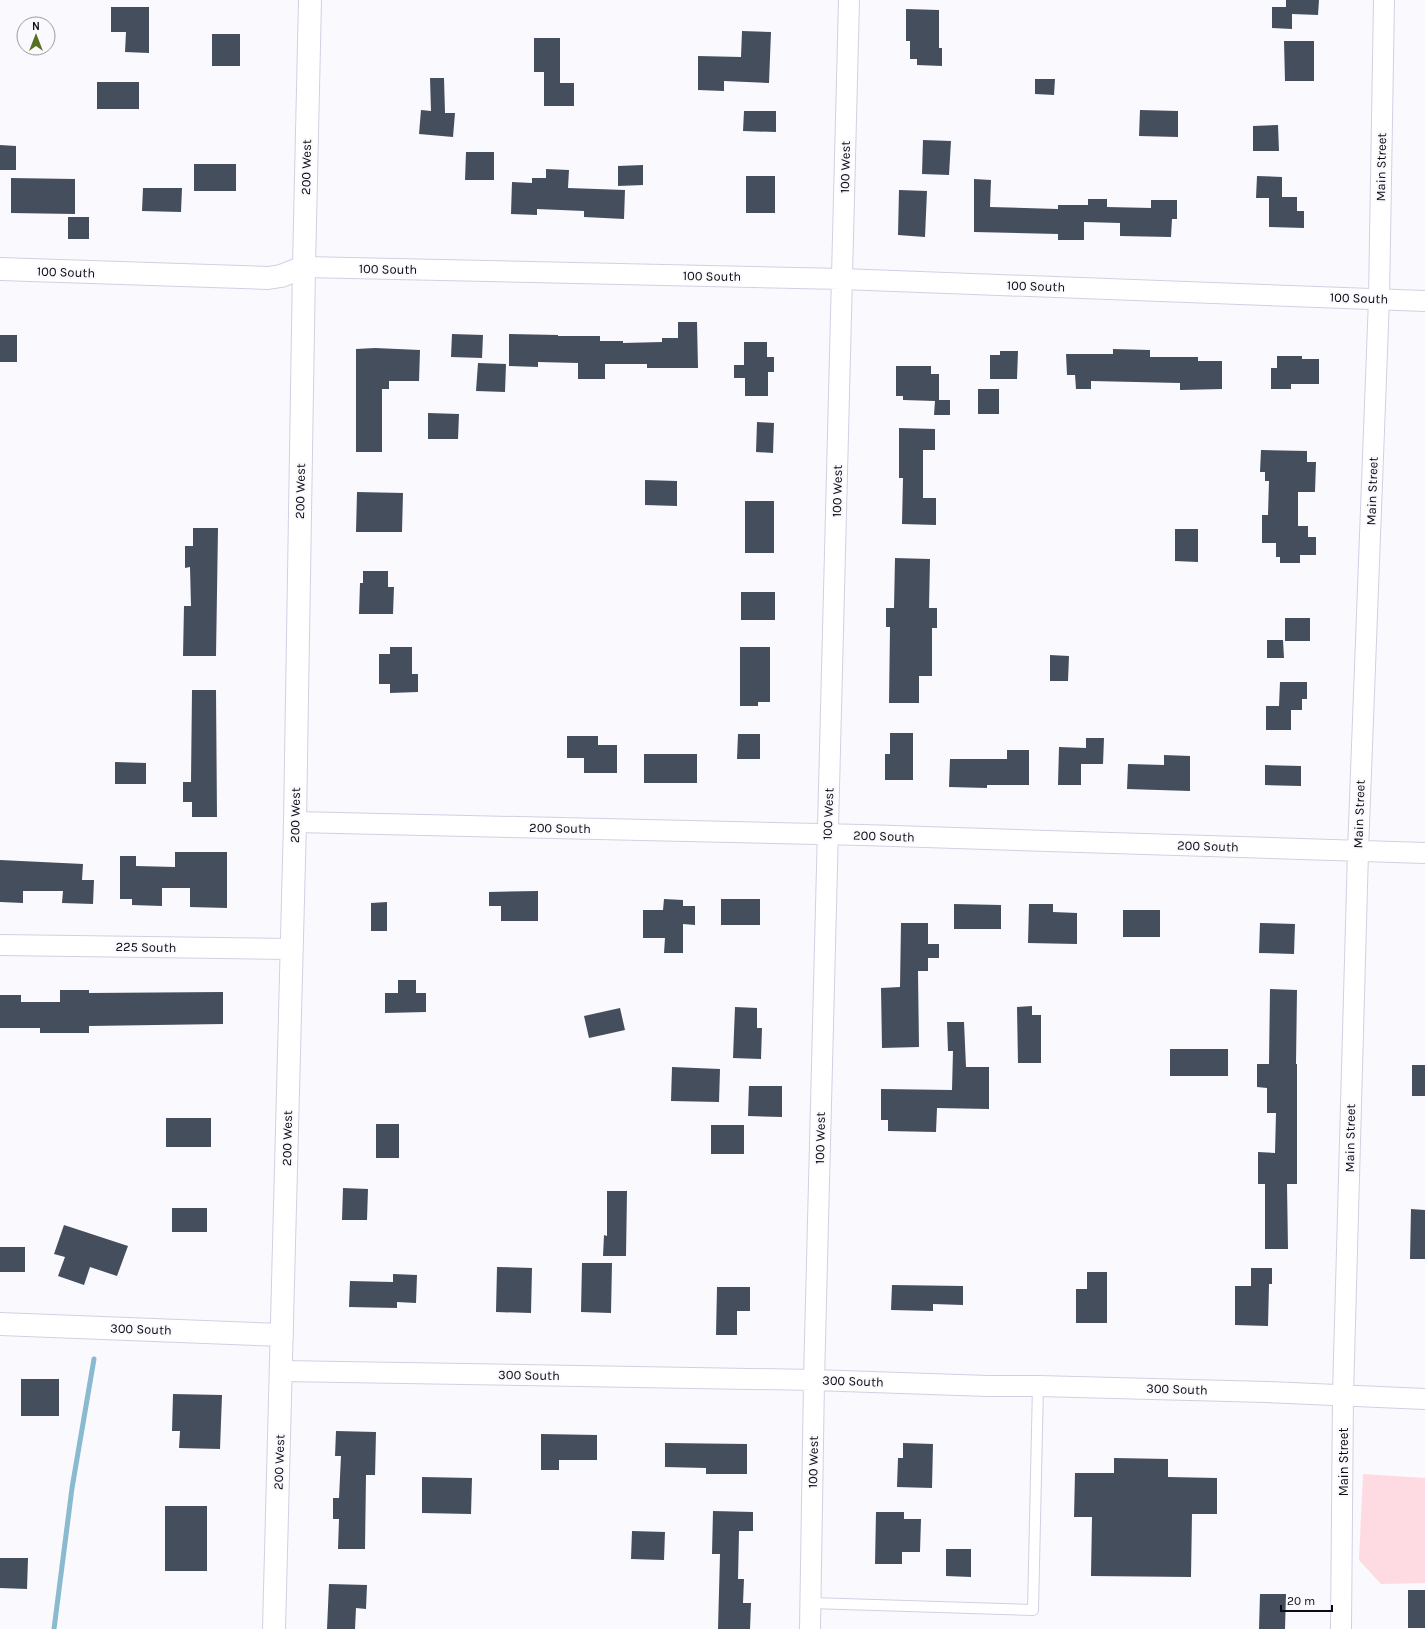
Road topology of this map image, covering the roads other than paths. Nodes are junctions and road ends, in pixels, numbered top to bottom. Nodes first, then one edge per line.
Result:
1 (310, 0) edge
2 (849, 0) edge
3 (1384, 0) edge
4 (304, 267) junction
5 (0, 270) edge
6 (842, 279) junction
7 (1379, 299) junction
8 (1425, 301) edge
9 (295, 822) junction
10 (828, 834) junction
11 (1358, 851) junction
12 (1425, 853) edge
13 (0, 945) edge
14 (292, 949) junction
15 (0, 1324) edge
16 (282, 1335) junction
17 (281, 1371) junction
18 (814, 1380) junction
19 (1038, 1386) junction
20 (1343, 1395) junction
21 (1425, 1399) edge
22 (811, 1603) junction
23 (274, 1629) edge
24 (810, 1629) edge
25 (1341, 1629) edge

1 - 4 street, 200 West
2 - 6 street, 100 West
3 - 7 street, Main Street
4 - 5 street, 100 South
4 - 6 street, 100 South
4 - 9 street, 200 West
6 - 7 street, 100 South
6 - 10 street, 100 West
7 - 8 street, 100 South
7 - 11 street, Main Street
9 - 10 street, 200 South
9 - 14 street, 200 West
10 - 11 street, 200 South
10 - 18 street, 100 West
11 - 12 street, 200 South
11 - 20 street, Main Street
13 - 14 street, 225 South
14 - 16 street, 200 West
15 - 16 street, 300 South
16 - 17 street, 200 West
17 - 18 street, 300 South
17 - 23 street, 200 West
18 - 19 street, 300 South
18 - 22 street, 100 West
19 - 20 street, 300 South
19 - 22 lane
20 - 21 street, 300 South
20 - 25 street, Main Street
22 - 24 street, 100 West

